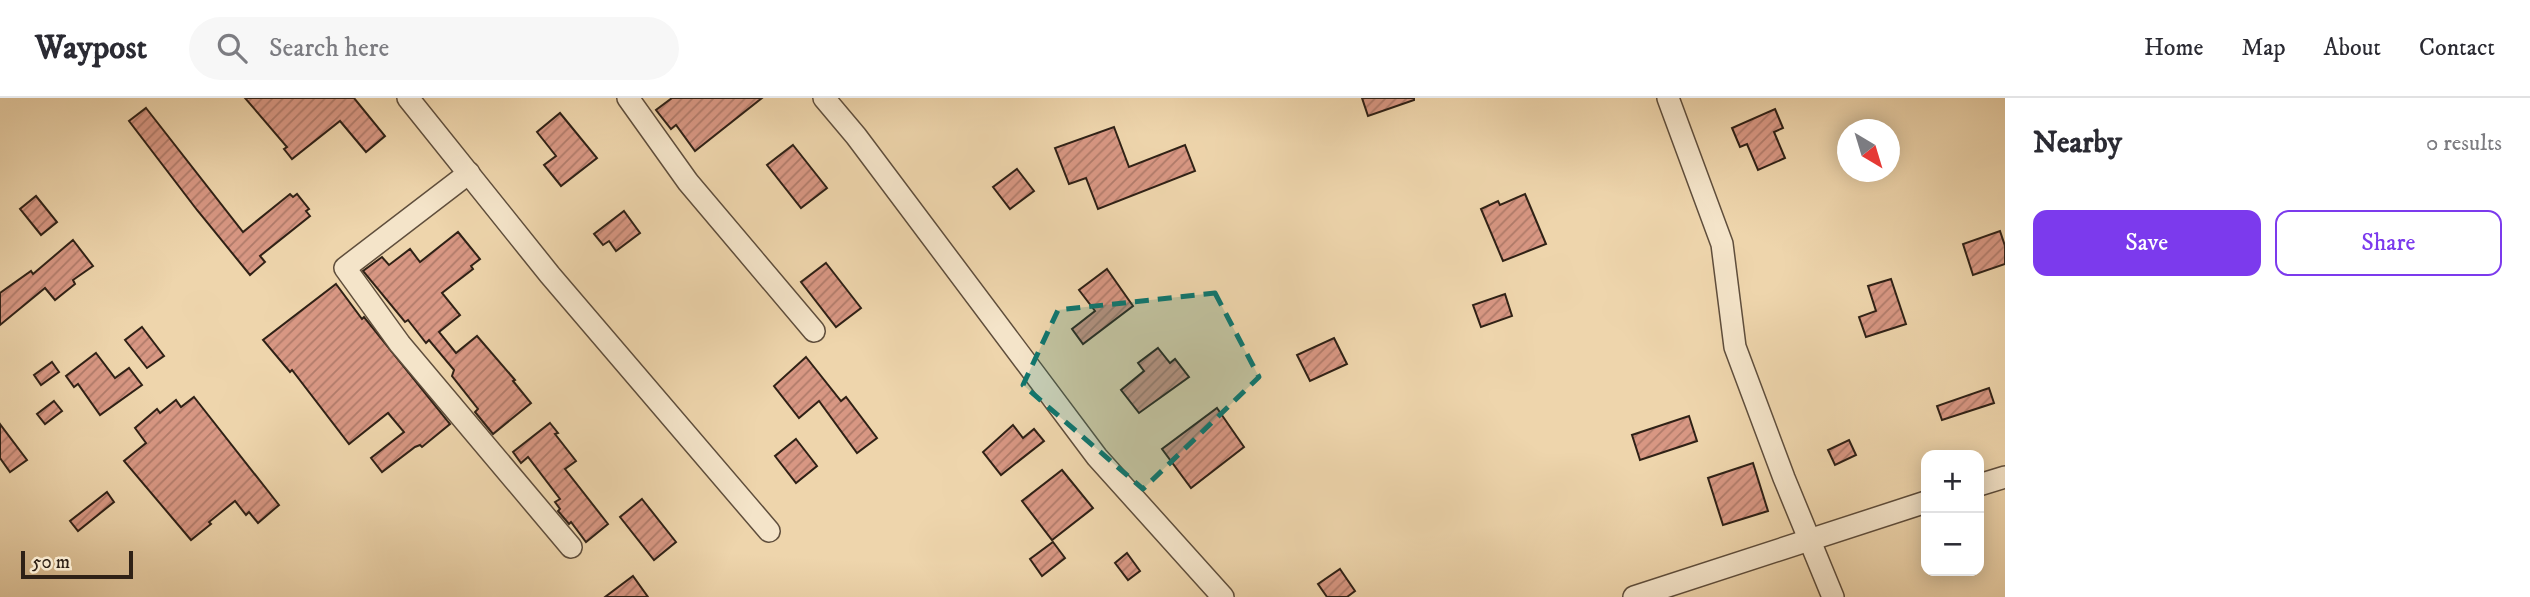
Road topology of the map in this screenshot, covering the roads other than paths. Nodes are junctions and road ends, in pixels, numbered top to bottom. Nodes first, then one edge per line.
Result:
1 (408, 98) edge
2 (628, 98) edge
3 (824, 98) edge
4 (1668, 98) edge
5 (469, 173) junction
6 (814, 331) dead end
7 (2005, 477) edge
8 (1984, 483) edge
9 (1921, 504) edge
10 (769, 531) dead end
11 (1811, 540) junction
12 (570, 547) dead end
13 (1223, 597) edge
14 (1634, 597) edge
15 (1833, 597) edge

1 - 5 street
2 - 6 street
3 - 13 street
4 - 11 street
5 - 10 street
5 - 12 street
7 - 8 street
9 - 11 street
11 - 14 street
11 - 15 street

